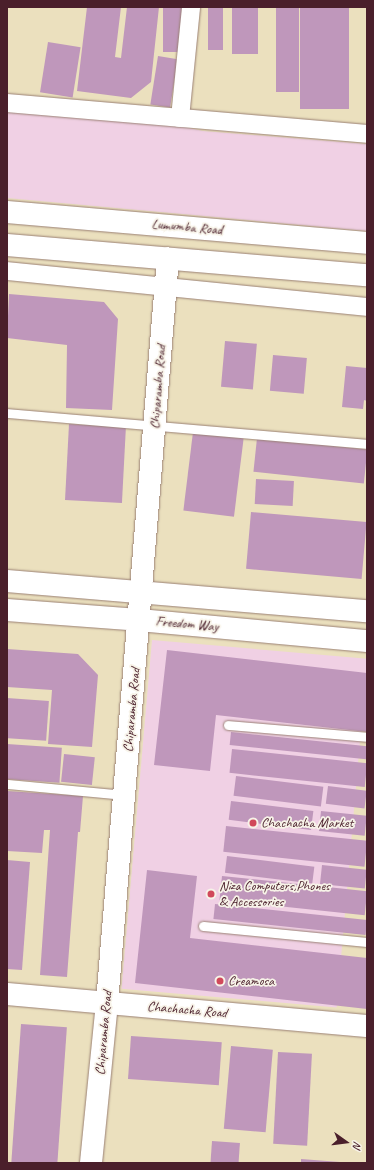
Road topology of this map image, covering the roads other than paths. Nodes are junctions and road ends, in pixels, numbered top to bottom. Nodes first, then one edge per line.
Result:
1 (191, 7) edge
2 (7, 103) edge
3 (180, 118) junction
4 (367, 134) edge
5 (7, 212) edge
6 (367, 244) edge
7 (7, 245) edge
8 (168, 258) junction
9 (7, 271) edge
10 (367, 275) edge
11 (165, 287) junction
12 (367, 307) edge
13 (7, 413) edge
14 (155, 425) junction
15 (367, 444) edge
16 (7, 581) edge
17 (142, 591) junction
18 (7, 610) edge
19 (367, 611) edge
20 (139, 620) junction
21 (367, 641) edge
22 (228, 725) dead end
23 (367, 737) edge
24 (7, 784) edge
25 (125, 795) junction
26 (203, 926) dead end
27 (367, 942) edge
28 (7, 994) edge
29 (107, 1003) junction
30 (367, 1026) edge
31 (92, 1163) edge

1 - 3 street
2 - 3 street
3 - 4 street
5 - 6 main road, Lumumba Road
7 - 8 main road
8 - 10 main road
8 - 11 main road, Chiparamba Road
9 - 11 street
11 - 12 street
11 - 14 main road, Chiparamba Road
13 - 14 lane
14 - 15 lane
14 - 17 main road, Chiparamba Road
16 - 17 main road, Freedom Way
17 - 19 main road, Freedom Way
17 - 20 main road, Chiparamba Road
18 - 20 main road, Freedom Way
20 - 21 main road, Freedom Way
20 - 25 main road, Chiparamba Road
22 - 23 lane
24 - 25 lane
25 - 29 main road, Chiparamba Road
26 - 27 lane
28 - 29 main road, Chachacha Road
29 - 30 main road, Chachacha Road
29 - 31 main road, Chiparamba Road

